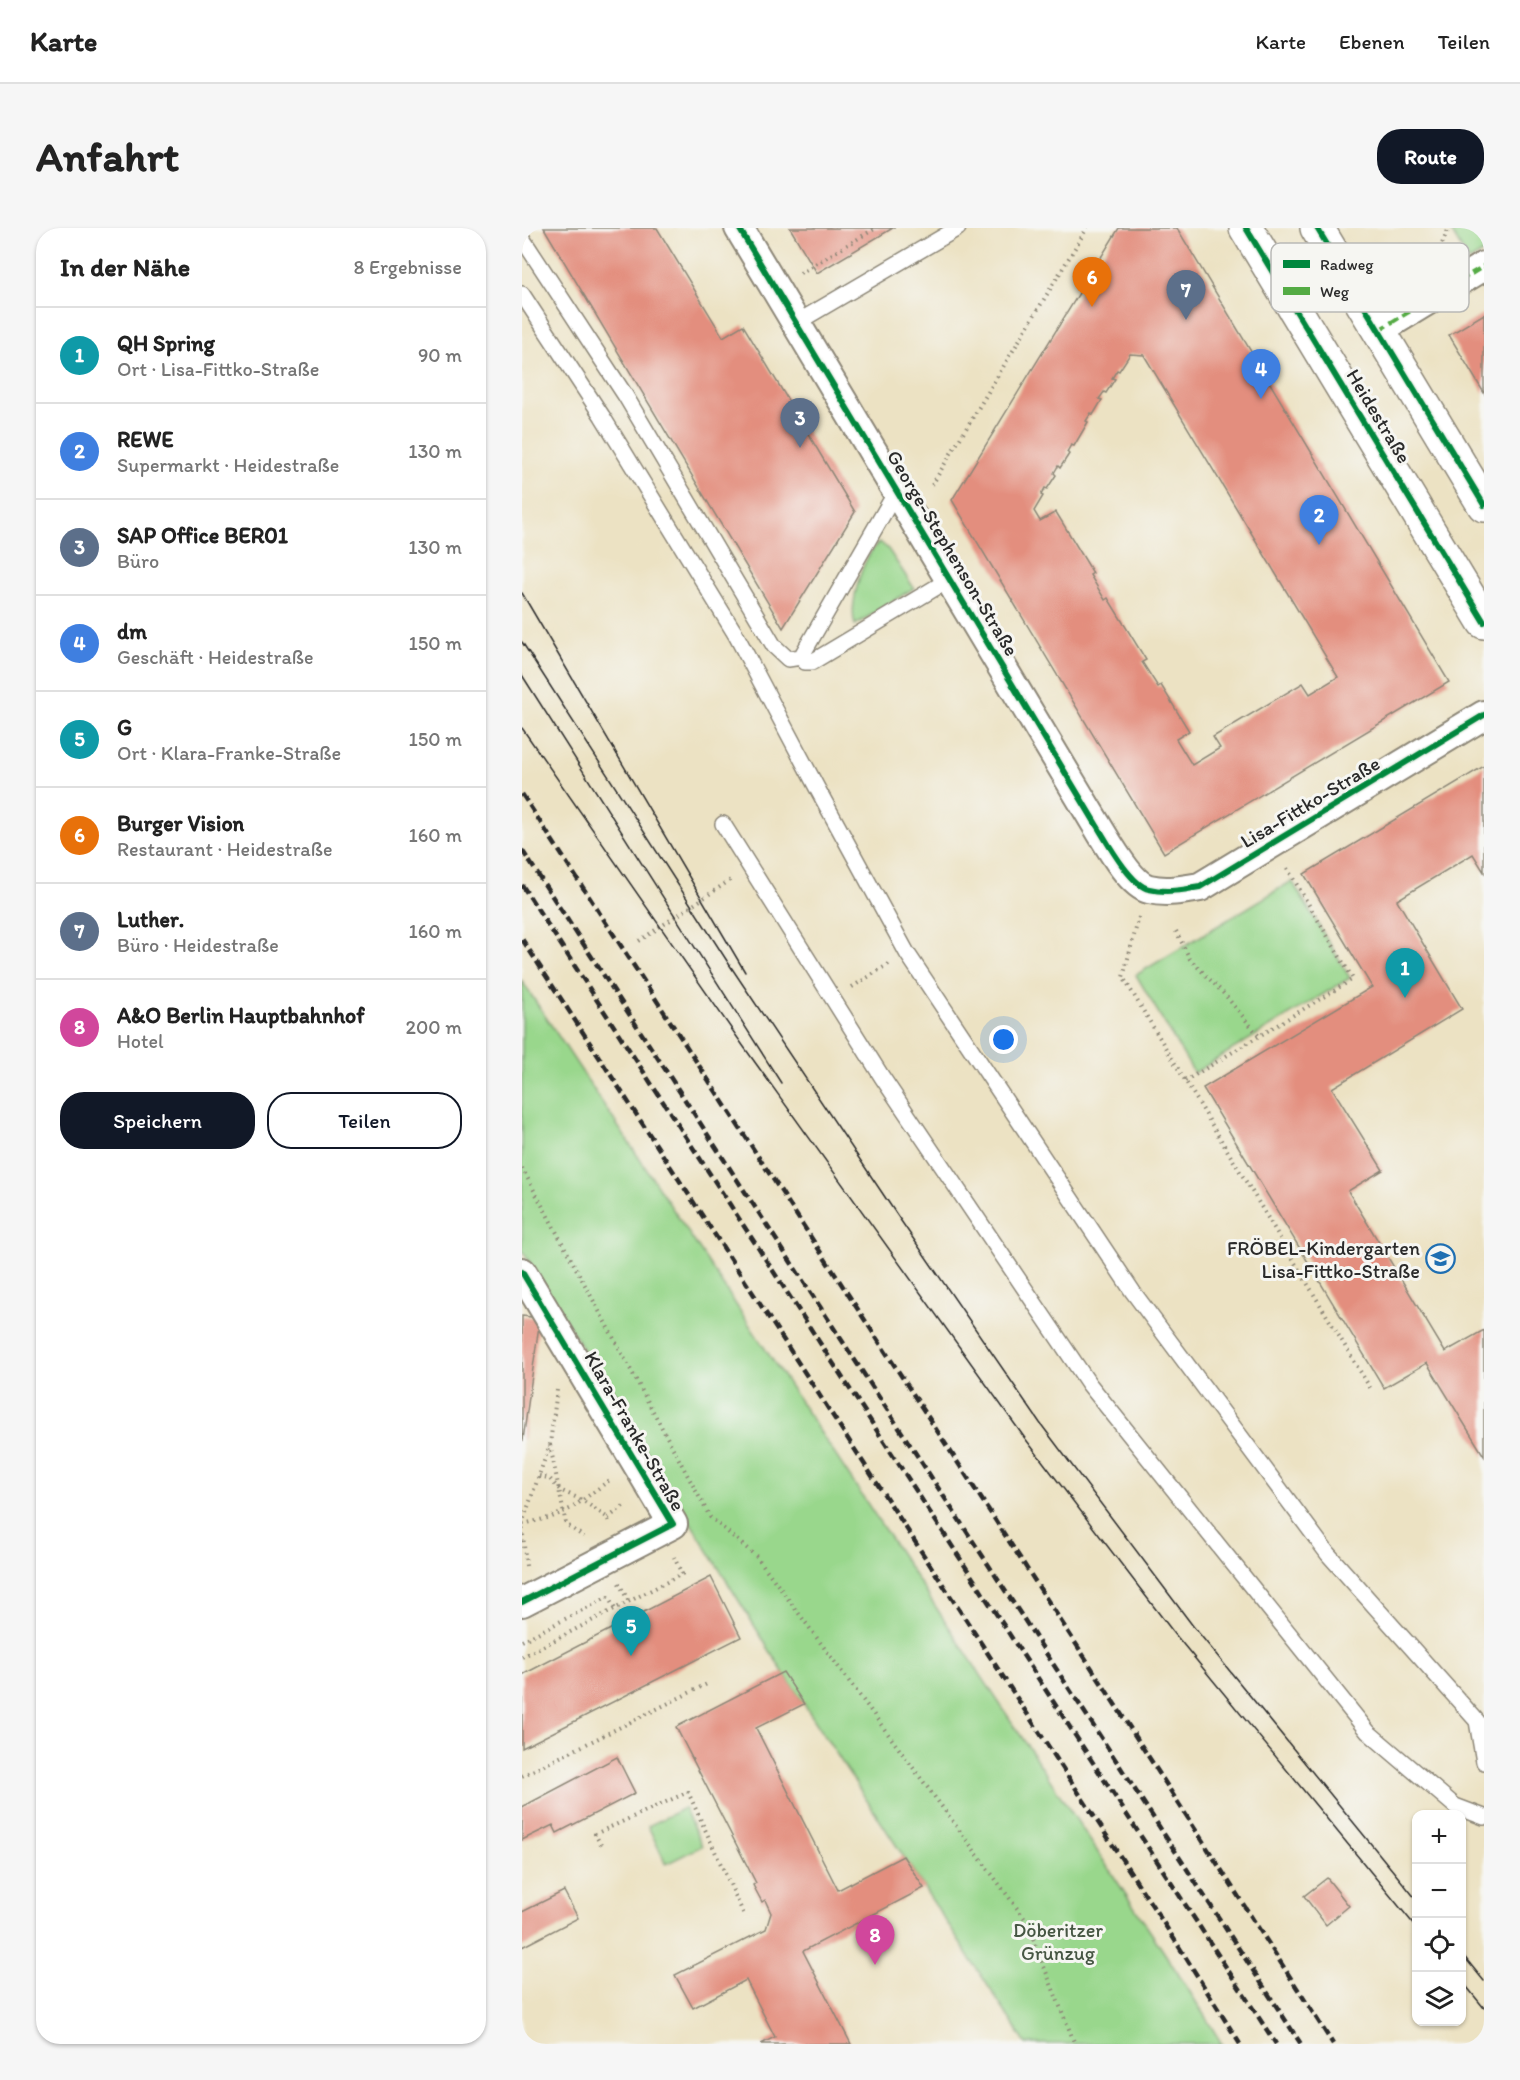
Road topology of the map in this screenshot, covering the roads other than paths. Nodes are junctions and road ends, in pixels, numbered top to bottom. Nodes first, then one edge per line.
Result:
1 (739, 228) edge
2 (958, 228) edge
3 (1246, 228) edge
4 (1317, 228) edge
5 (522, 238) edge
6 (1326, 243) edge
7 (1484, 266) edge
8 (1271, 269) edge
9 (1469, 275) edge
10 (522, 294) edge
11 (1297, 312) edge
12 (1367, 312) edge
13 (1408, 312) edge
14 (796, 323) junction
15 (1378, 330) junction
16 (897, 490) junction
17 (1484, 505) edge
18 (950, 579) junction
19 (1484, 622) edge
20 (801, 657) junction
21 (1484, 716) edge
22 (723, 824) dead end
23 (1146, 889) joint
24 (522, 1272) edge
25 (523, 1602) edge
26 (1484, 1762) edge
27 (1484, 1817) edge

1 - 14 street, George-Stephenson-Straße
2 - 14 lane
3 - 8 main road, Heidestraße
4 - 6 main road
5 - 20 lane
7 - 9 street
10 - 26 lane
11 - 19 main road, Heidestraße
12 - 15 main road
13 - 15 street
14 - 16 street, George-Stephenson-Straße
15 - 17 main road
16 - 18 street, George-Stephenson-Straße
16 - 20 lane
18 - 20 lane
18 - 23 street, George-Stephenson-Straße
21 - 23 street, Lisa-Fittko-Straße
22 - 27 lane
24 - 25 street, Klara-Franke-Straße

